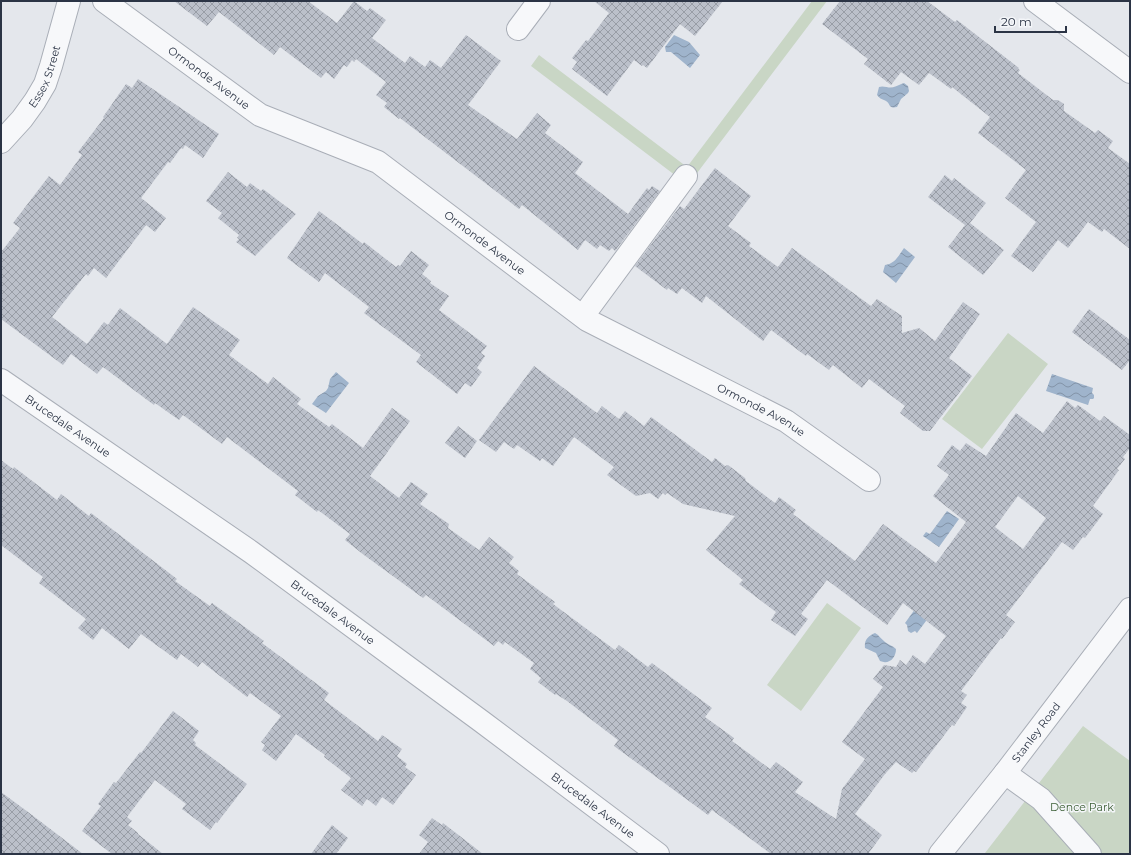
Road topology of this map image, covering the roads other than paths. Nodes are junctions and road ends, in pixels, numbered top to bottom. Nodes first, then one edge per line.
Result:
1 (69, 1) edge
2 (104, 1) edge
3 (539, 1) edge
4 (1035, 1) edge
5 (518, 29) dead end
6 (1130, 72) edge
7 (1, 142) edge
8 (686, 176) dead end
9 (583, 316) junction
10 (1, 380) edge
11 (869, 480) dead end
12 (1130, 610) edge
13 (1005, 774) junction
14 (658, 854) edge
15 (940, 854) edge
16 (1090, 854) edge

1 - 7 street, Essex Street
2 - 9 street, Ormonde Avenue
3 - 5 street
4 - 6 street
8 - 9 street
9 - 11 street, Ormonde Avenue
10 - 14 street, Brucedale Avenue
12 - 13 street, Stanley Road
13 - 15 street, Stanley Road
13 - 16 street

